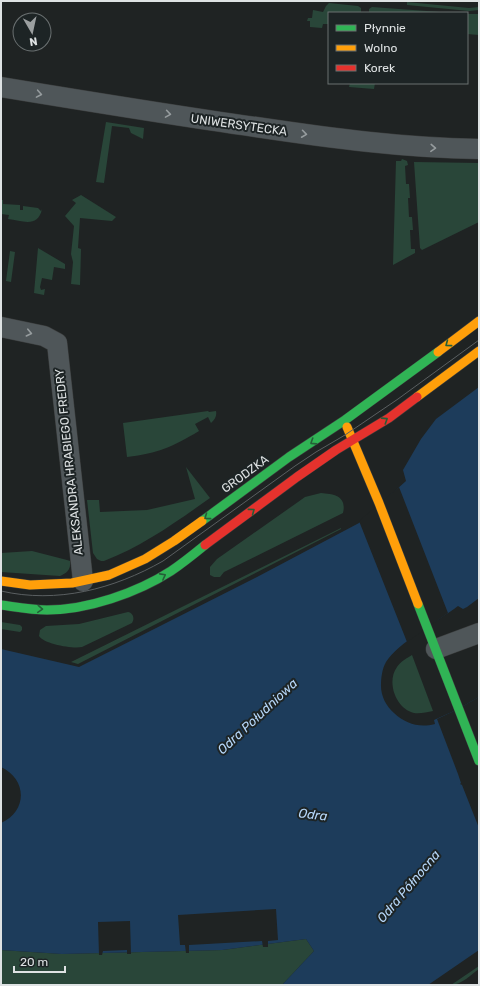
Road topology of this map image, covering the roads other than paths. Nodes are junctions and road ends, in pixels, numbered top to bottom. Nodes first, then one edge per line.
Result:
1 (1, 87) edge
2 (479, 149) edge
3 (479, 321) edge
4 (1, 326) edge
5 (479, 351) edge
6 (345, 420) junction
7 (352, 440) junction
8 (1, 581) edge
9 (83, 581) junction
10 (1, 605) edge
11 (479, 633) edge
12 (436, 649) junction
13 (479, 761) edge

1 -> 2 street, UNIWERSYTECKA
3 -> 6 street, GRODZKA
4 -> 9 street, ALEKSANDRA HRABIEGO FREDRY
7 -> 5 street
6 - 7 street
6 -> 9 street, GRODZKA
10 -> 7 street
7 - 12 street
8 - 9 street, GRODZKA
11 - 12 street
12 - 13 street

